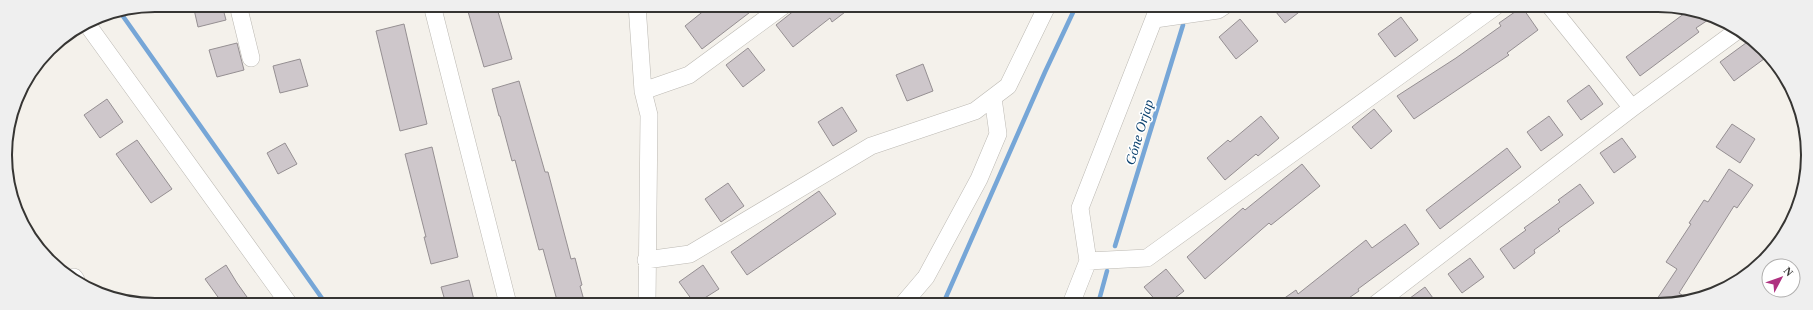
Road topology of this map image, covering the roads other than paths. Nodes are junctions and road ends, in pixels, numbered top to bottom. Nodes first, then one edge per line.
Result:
1 (240, 12) edge
2 (434, 12) edge
3 (637, 12) edge
4 (775, 12) edge
5 (1044, 12) edge
6 (1157, 12) edge
7 (1488, 12) edge
8 (1555, 12) edge
9 (90, 28) edge
10 (1733, 33) edge
11 (251, 58) dead end
12 (643, 91) junction
13 (993, 98) junction
14 (1632, 108) junction
15 (646, 260) junction
16 (1088, 260) junction
17 (285, 298) edge
18 (506, 298) edge
19 (646, 298) edge
20 (908, 298) edge
21 (1073, 298) edge
22 (1384, 298) edge

1 - 11 street
2 - 18 street
3 - 12 street
4 - 12 street
5 - 13 street
6 - 16 street
7 - 16 street
8 - 14 street
9 - 17 street
10 - 14 street
12 - 15 street
13 - 15 street
13 - 20 street
14 - 22 street
15 - 19 street
16 - 21 street

